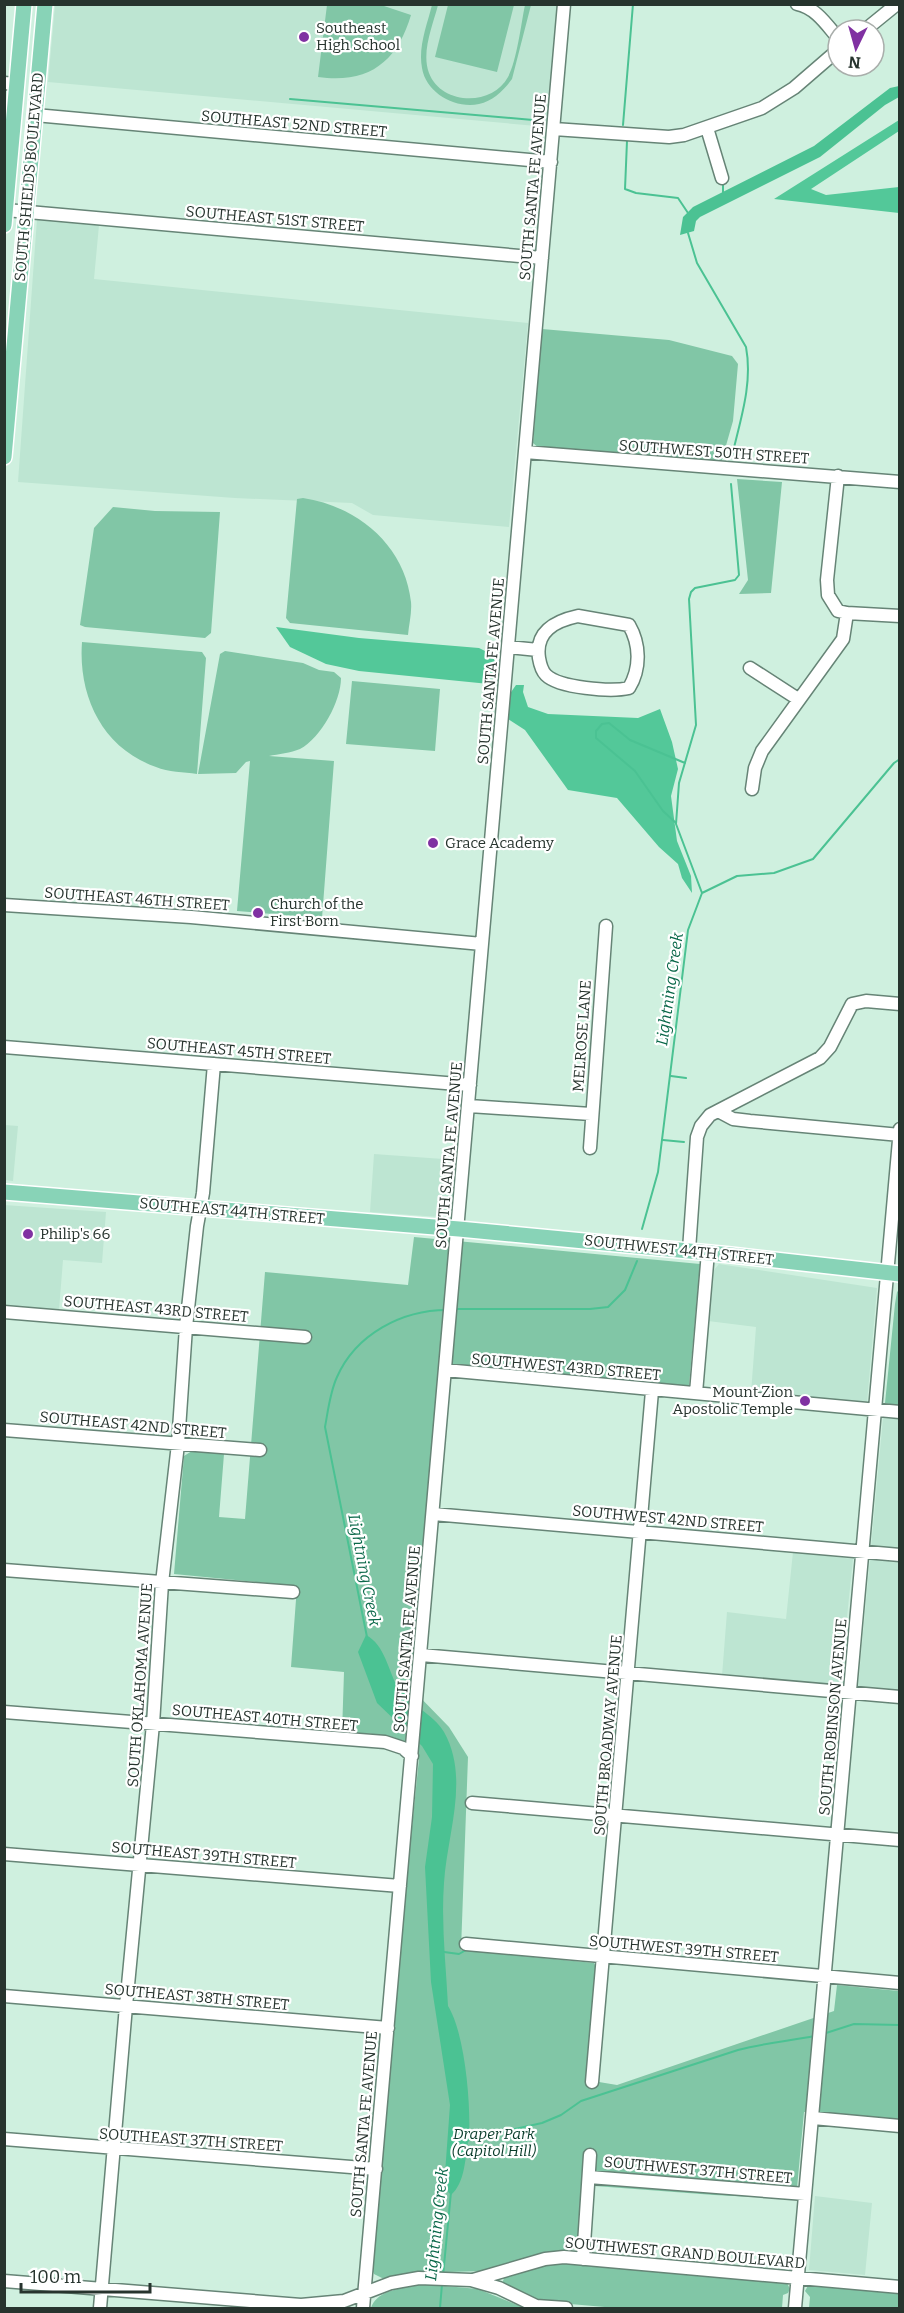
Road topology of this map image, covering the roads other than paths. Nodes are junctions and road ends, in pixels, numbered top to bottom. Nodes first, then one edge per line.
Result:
1 (24, 4) edge
2 (45, 4) edge
3 (564, 4) edge
4 (797, 4) edge
5 (897, 4) edge
6 (880, 18) edge
7 (826, 24) edge
8 (826, 60) edge
9 (11, 84) edge
10 (35, 115) junction
11 (707, 128) junction
12 (554, 129) junction
13 (551, 162) junction
14 (723, 178) dead end
15 (6, 191) edge
16 (28, 194) junction
17 (27, 212) junction
18 (5, 218) edge
19 (542, 258) junction
20 (10, 335) edge
21 (525, 452) junction
22 (4, 458) edge
23 (838, 476) junction
24 (900, 482) edge
25 (847, 613) junction
26 (900, 616) edge
27 (508, 647) junction
28 (538, 650) junction
29 (750, 668) dead end
30 (798, 699) junction
31 (752, 789) dead end
32 (4, 904) edge
33 (606, 926) dead end
34 (482, 944) junction
35 (900, 1004) edge
36 (4, 1047) edge
37 (214, 1064) junction
38 (470, 1085) junction
39 (469, 1106) junction
40 (718, 1111) junction
41 (591, 1114) junction
42 (900, 1129) edge
43 (899, 1135) edge
44 (590, 1148) dead end
45 (4, 1192) edge
46 (200, 1209) junction
47 (459, 1229) junction
48 (689, 1250) junction
49 (708, 1252) junction
50 (893, 1273) edge
51 (4, 1312) edge
52 (186, 1327) junction
53 (305, 1337) dead end
54 (445, 1370) junction
55 (652, 1390) junction
56 (696, 1394) junction
57 (875, 1410) junction
58 (900, 1412) edge
59 (4, 1430) edge
60 (178, 1444) junction
61 (260, 1450) dead end
62 (433, 1514) junction
63 (641, 1532) junction
64 (863, 1552) junction
65 (900, 1555) edge
66 (4, 1570) edge
67 (162, 1583) junction
68 (293, 1592) dead end
69 (421, 1655) junction
70 (628, 1673) junction
71 (850, 1693) junction
72 (900, 1697) edge
73 (4, 1712) edge
74 (153, 1724) junction
75 (412, 1756) junction
76 (472, 1803) dead end
77 (616, 1815) junction
78 (838, 1834) junction
79 (900, 1840) edge
80 (4, 1854) edge
81 (139, 1865) junction
82 (400, 1886) junction
83 (466, 1944) dead end
84 (603, 1957) junction
85 (826, 1976) junction
86 (900, 1983) edge
87 (4, 1996) edge
88 (126, 2006) junction
89 (388, 2028) junction
90 (591, 2082) dead end
91 (813, 2118) junction
92 (900, 2126) edge
93 (4, 2139) edge
94 (115, 2149) junction
95 (590, 2155) dead end
96 (376, 2169) junction
97 (589, 2177) junction
98 (806, 2194) junction
99 (583, 2259) junction
100 (798, 2278) junction
101 (471, 2280) junction
102 (4, 2281) edge
103 (900, 2287) edge
104 (102, 2289) junction
105 (364, 2294) junction
106 (100, 2308) edge
107 (363, 2308) edge
108 (566, 2308) edge
109 (795, 2308) edge

1 - 9 main road, SOUTH SHIELDS BOULEVARD
2 - 10 main road, SOUTH SHIELDS BOULEVARD
3 - 12 street, SOUTH SANTA FE AVENUE
4 - 7 street
5 - 6 street
8 - 11 street
9 - 15 main road, SOUTH SHIELDS BOULEVARD
10 - 13 street, SOUTHEAST 52ND STREET
10 - 16 main road, SOUTH SHIELDS BOULEVARD
11 - 12 street
11 - 14 street
12 - 13 street, SOUTH SANTA FE AVENUE
13 - 19 street, SOUTH SANTA FE AVENUE
15 - 16 street
15 - 18 main road, SOUTH SHIELDS BOULEVARD
16 - 17 main road, SOUTH SHIELDS BOULEVARD
17 - 18 street, SOUTHEAST 51ST STREET
17 - 19 street, SOUTHEAST 51ST STREET
17 - 20 main road, SOUTH SHIELDS BOULEVARD
19 - 21 street, SOUTH SANTA FE AVENUE
20 - 22 main road, SOUTH SHIELDS BOULEVARD
21 - 23 street, SOUTHWEST 50TH STREET
21 - 27 street, SOUTH SANTA FE AVENUE
23 - 24 street, SOUTHWEST 50TH STREET
23 - 25 street
25 - 26 street
25 - 30 street
27 - 28 street
27 - 34 street, SOUTH SANTA FE AVENUE
28 - 28 street
29 - 30 street
30 - 31 street
32 - 34 street, SOUTHEAST 46TH STREET
33 - 41 street, MELROSE LANE
34 - 38 street, SOUTH SANTA FE AVENUE
35 - 40 street
36 - 37 street, SOUTHEAST 45TH STREET
37 - 38 street, SOUTHEAST 45TH STREET
37 - 46 street, SOUTH OKLAHOMA AVENUE
38 - 39 street, SOUTH SANTA FE AVENUE
39 - 41 street
39 - 47 street, SOUTH SANTA FE AVENUE
40 - 43 street
40 - 48 street
41 - 44 street, MELROSE LANE
42 - 43 street, SOUTH ROBINSON AVENUE
43 - 50 street, SOUTH ROBINSON AVENUE
45 - 46 main road, SOUTHEAST 44TH STREET
46 - 47 main road, SOUTHEAST 44TH STREET
46 - 52 street, SOUTH OKLAHOMA AVENUE
47 - 48 main road, SOUTHWEST 44TH STREET
47 - 54 street, SOUTH SANTA FE AVENUE
48 - 49 main road, SOUTHWEST 44TH STREET
49 - 50 main road, SOUTHWEST 44TH STREET
49 - 56 street
50 - 57 street, SOUTH ROBINSON AVENUE
51 - 52 street, SOUTHEAST 43RD STREET
52 - 53 street, SOUTHEAST 43RD STREET
52 - 60 street, SOUTH OKLAHOMA AVENUE
54 - 55 street, SOUTHWEST 43RD STREET
54 - 62 street, SOUTH SANTA FE AVENUE
55 - 56 street, SOUTHWEST 43RD STREET
55 - 63 street, SOUTH BROADWAY AVENUE
56 - 57 street, SOUTHWEST 43RD STREET
57 - 58 street, SOUTHWEST 43RD STREET
57 - 64 street, SOUTH ROBINSON AVENUE
59 - 60 street, SOUTHEAST 42ND STREET
60 - 61 street, SOUTHEAST 42ND STREET
60 - 67 street, SOUTH OKLAHOMA AVENUE
62 - 63 street, SOUTHWEST 42ND STREET
62 - 69 street, SOUTH SANTA FE AVENUE
63 - 64 street, SOUTHWEST 42ND STREET
63 - 70 street, SOUTH BROADWAY AVENUE
64 - 65 street, SOUTHWEST 42ND STREET
64 - 71 street, SOUTH ROBINSON AVENUE
66 - 67 street
67 - 68 street
67 - 74 street, SOUTH OKLAHOMA AVENUE
69 - 70 street
69 - 75 street, SOUTH SANTA FE AVENUE
70 - 71 street
70 - 77 street, SOUTH BROADWAY AVENUE
71 - 72 street
71 - 78 street, SOUTH ROBINSON AVENUE
73 - 74 street, SOUTHEAST 40TH STREET
74 - 75 street, SOUTHEAST 40TH STREET
74 - 81 street, SOUTH OKLAHOMA AVENUE
75 - 82 street, SOUTH SANTA FE AVENUE
76 - 77 street
77 - 78 street
77 - 84 street, SOUTH BROADWAY AVENUE
78 - 79 street
78 - 85 street, SOUTH ROBINSON AVENUE
80 - 81 street, SOUTHEAST 39TH STREET
81 - 82 street, SOUTHEAST 39TH STREET
81 - 88 street, SOUTH OKLAHOMA AVENUE
82 - 89 street, SOUTH SANTA FE AVENUE
83 - 84 street, SOUTHWEST 39TH STREET
84 - 85 street, SOUTHWEST 39TH STREET
84 - 90 street, SOUTH BROADWAY AVENUE
85 - 86 street, SOUTHWEST 39TH STREET
85 - 91 street, SOUTH ROBINSON AVENUE
87 - 88 street, SOUTHEAST 38TH STREET
88 - 89 street, SOUTHEAST 38TH STREET
88 - 94 street, SOUTH OKLAHOMA AVENUE
89 - 96 street, SOUTH SANTA FE AVENUE
91 - 92 street
91 - 98 street, SOUTH ROBINSON AVENUE
93 - 94 street, SOUTHEAST 37TH STREET
94 - 96 street, SOUTHEAST 37TH STREET
94 - 104 street, SOUTH OKLAHOMA AVENUE
95 - 97 street
96 - 105 street, SOUTH SANTA FE AVENUE
97 - 98 street, SOUTHWEST 37TH STREET
97 - 99 street
98 - 100 street, SOUTH ROBINSON AVENUE
99 - 100 street, SOUTHWEST GRAND BOULEVARD
99 - 101 street, SOUTHWEST GRAND BOULEVARD
100 - 103 street, SOUTHWEST GRAND BOULEVARD
100 - 109 street, SOUTH ROBINSON AVENUE
101 - 105 street, SOUTHWEST GRAND BOULEVARD
101 - 108 street, SOUTHWEST GRAND BOULEVARD
102 - 104 street, SOUTHWEST GRAND BOULEVARD
104 - 105 street, SOUTHWEST GRAND BOULEVARD
104 - 106 street, SOUTH OKLAHOMA AVENUE
105 - 107 street, SOUTH SANTA FE AVENUE

